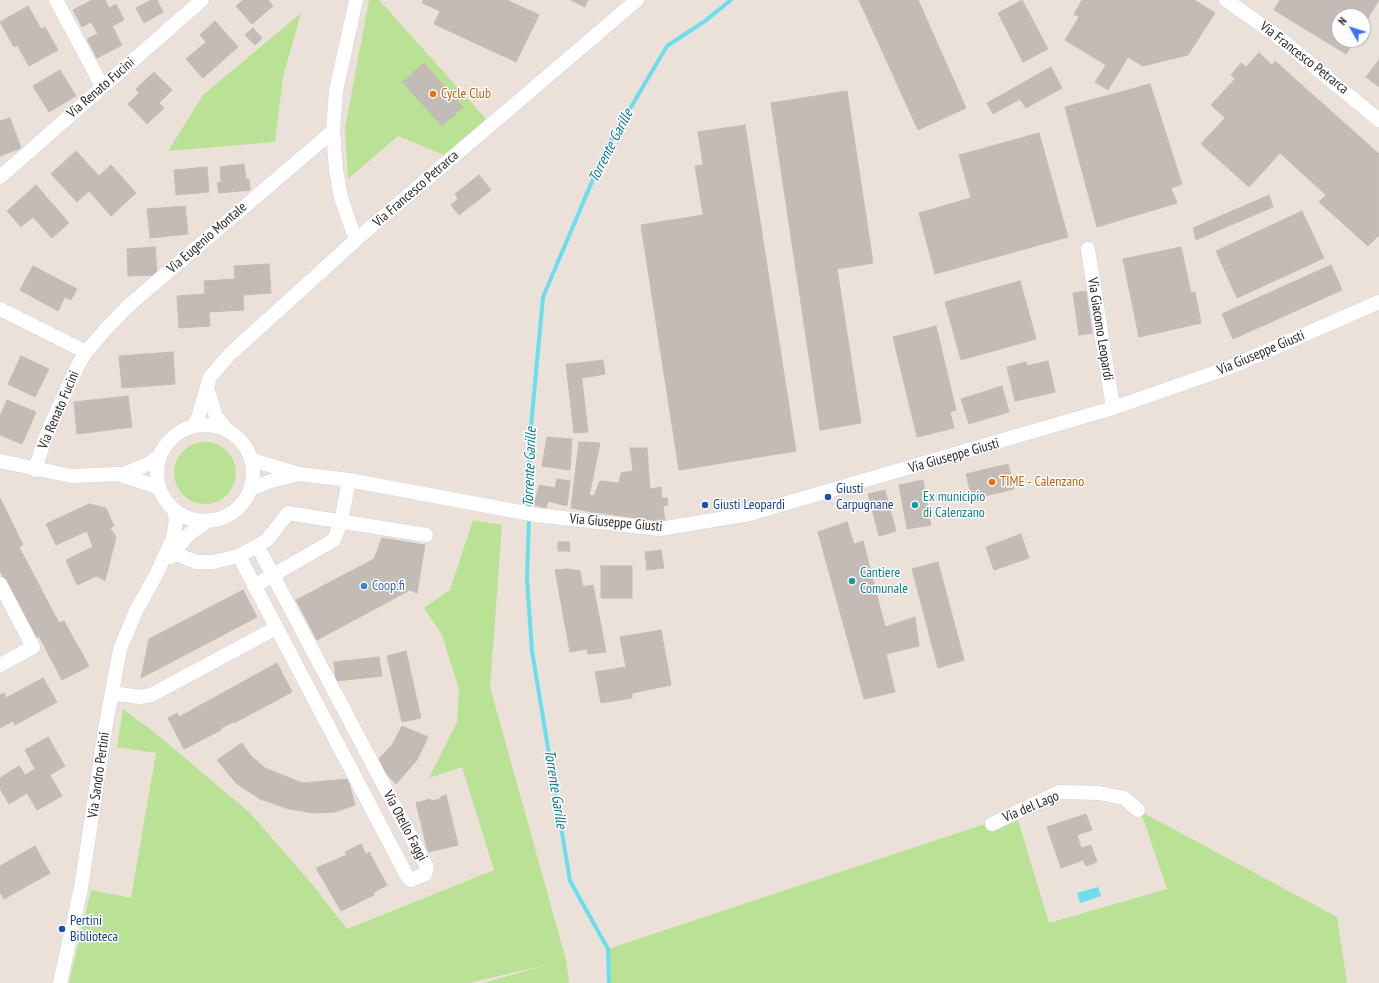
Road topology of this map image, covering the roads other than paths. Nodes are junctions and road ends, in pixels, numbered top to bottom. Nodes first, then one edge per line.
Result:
1 (56, 0) edge
2 (202, 0) edge
3 (356, 0) edge
4 (638, 0) edge
5 (1226, 0) edge
6 (102, 86) junction
7 (1379, 120) edge
8 (333, 131) junction
9 (0, 177) edge
10 (358, 238) junction
11 (1088, 249) dead end
12 (1379, 302) edge
13 (0, 309) edge
14 (86, 352) junction
15 (207, 388) junction
16 (1113, 408) junction
17 (193, 426) junction
18 (227, 430) junction
19 (159, 456) junction
20 (252, 460) junction
21 (0, 461) edge
22 (35, 470) junction
23 (299, 474) junction
24 (122, 475) junction
25 (349, 480) junction
26 (158, 487) junction
27 (251, 489) junction
28 (174, 511) junction
29 (206, 522) junction
30 (341, 522) junction
31 (426, 535) dead end
32 (258, 547) junction
33 (174, 553) junction
34 (239, 556) junction
35 (157, 573) junction
36 (274, 577) junction
37 (0, 584) edge
38 (254, 586) junction
39 (276, 628) junction
40 (316, 659) junction
41 (0, 665) edge
42 (298, 668) junction
43 (112, 693) junction
44 (1138, 810) dead end
45 (992, 824) dead end
46 (60, 983) edge

1 - 6 street
2 - 6 street, Via Renato Fucini
3 - 8 street
4 - 10 street, Via Francesco Petrarca
5 - 7 street, Via Francesco Petrarca
6 - 9 street, Via Renato Fucini
8 - 10 street
8 - 14 street, Via Eugenio Montale
10 - 15 street, Via Francesco Petrarca
11 - 16 street, Via Giacomo Leopardi
12 - 16 street, Via Giuseppe Giusti
13 - 14 street
14 - 22 street, Via Renato Fucini
15 - 17 street, Via Francesco Petrarca
15 - 18 street
16 - 25 street, Via Giuseppe Giusti
17 - 18 street
17 - 19 street
18 - 20 street
19 - 24 street
19 - 26 street
20 - 23 street, Via Giuseppe Giusti
20 - 27 street
21 - 22 street
22 - 24 street
23 - 25 street, Via Giuseppe Giusti
23 - 27 street, Via Giuseppe Giusti
24 - 26 street
25 - 30 street
26 - 28 street
27 - 29 street
28 - 29 street
28 - 35 street, Via Sandro Pertini
29 - 33 street, Via Sandro Pertini
30 - 31 street
30 - 32 street
30 - 36 street
32 - 34 street
32 - 36 street, Via Otello Faggi
33 - 34 street
33 - 35 street, Via Sandro Pertini
34 - 38 street, Via Otello Faggi
35 - 43 street, Via Sandro Pertini
36 - 38 street
36 - 40 street, Via Otello Faggi
37 - 41 street
38 - 39 street, Via Otello Faggi
39 - 42 street, Via Otello Faggi
39 - 43 street
40 - 42 street
40 - 42 street, Via Otello Faggi
43 - 46 street, Via Sandro Pertini
44 - 45 street, Via del Lago

